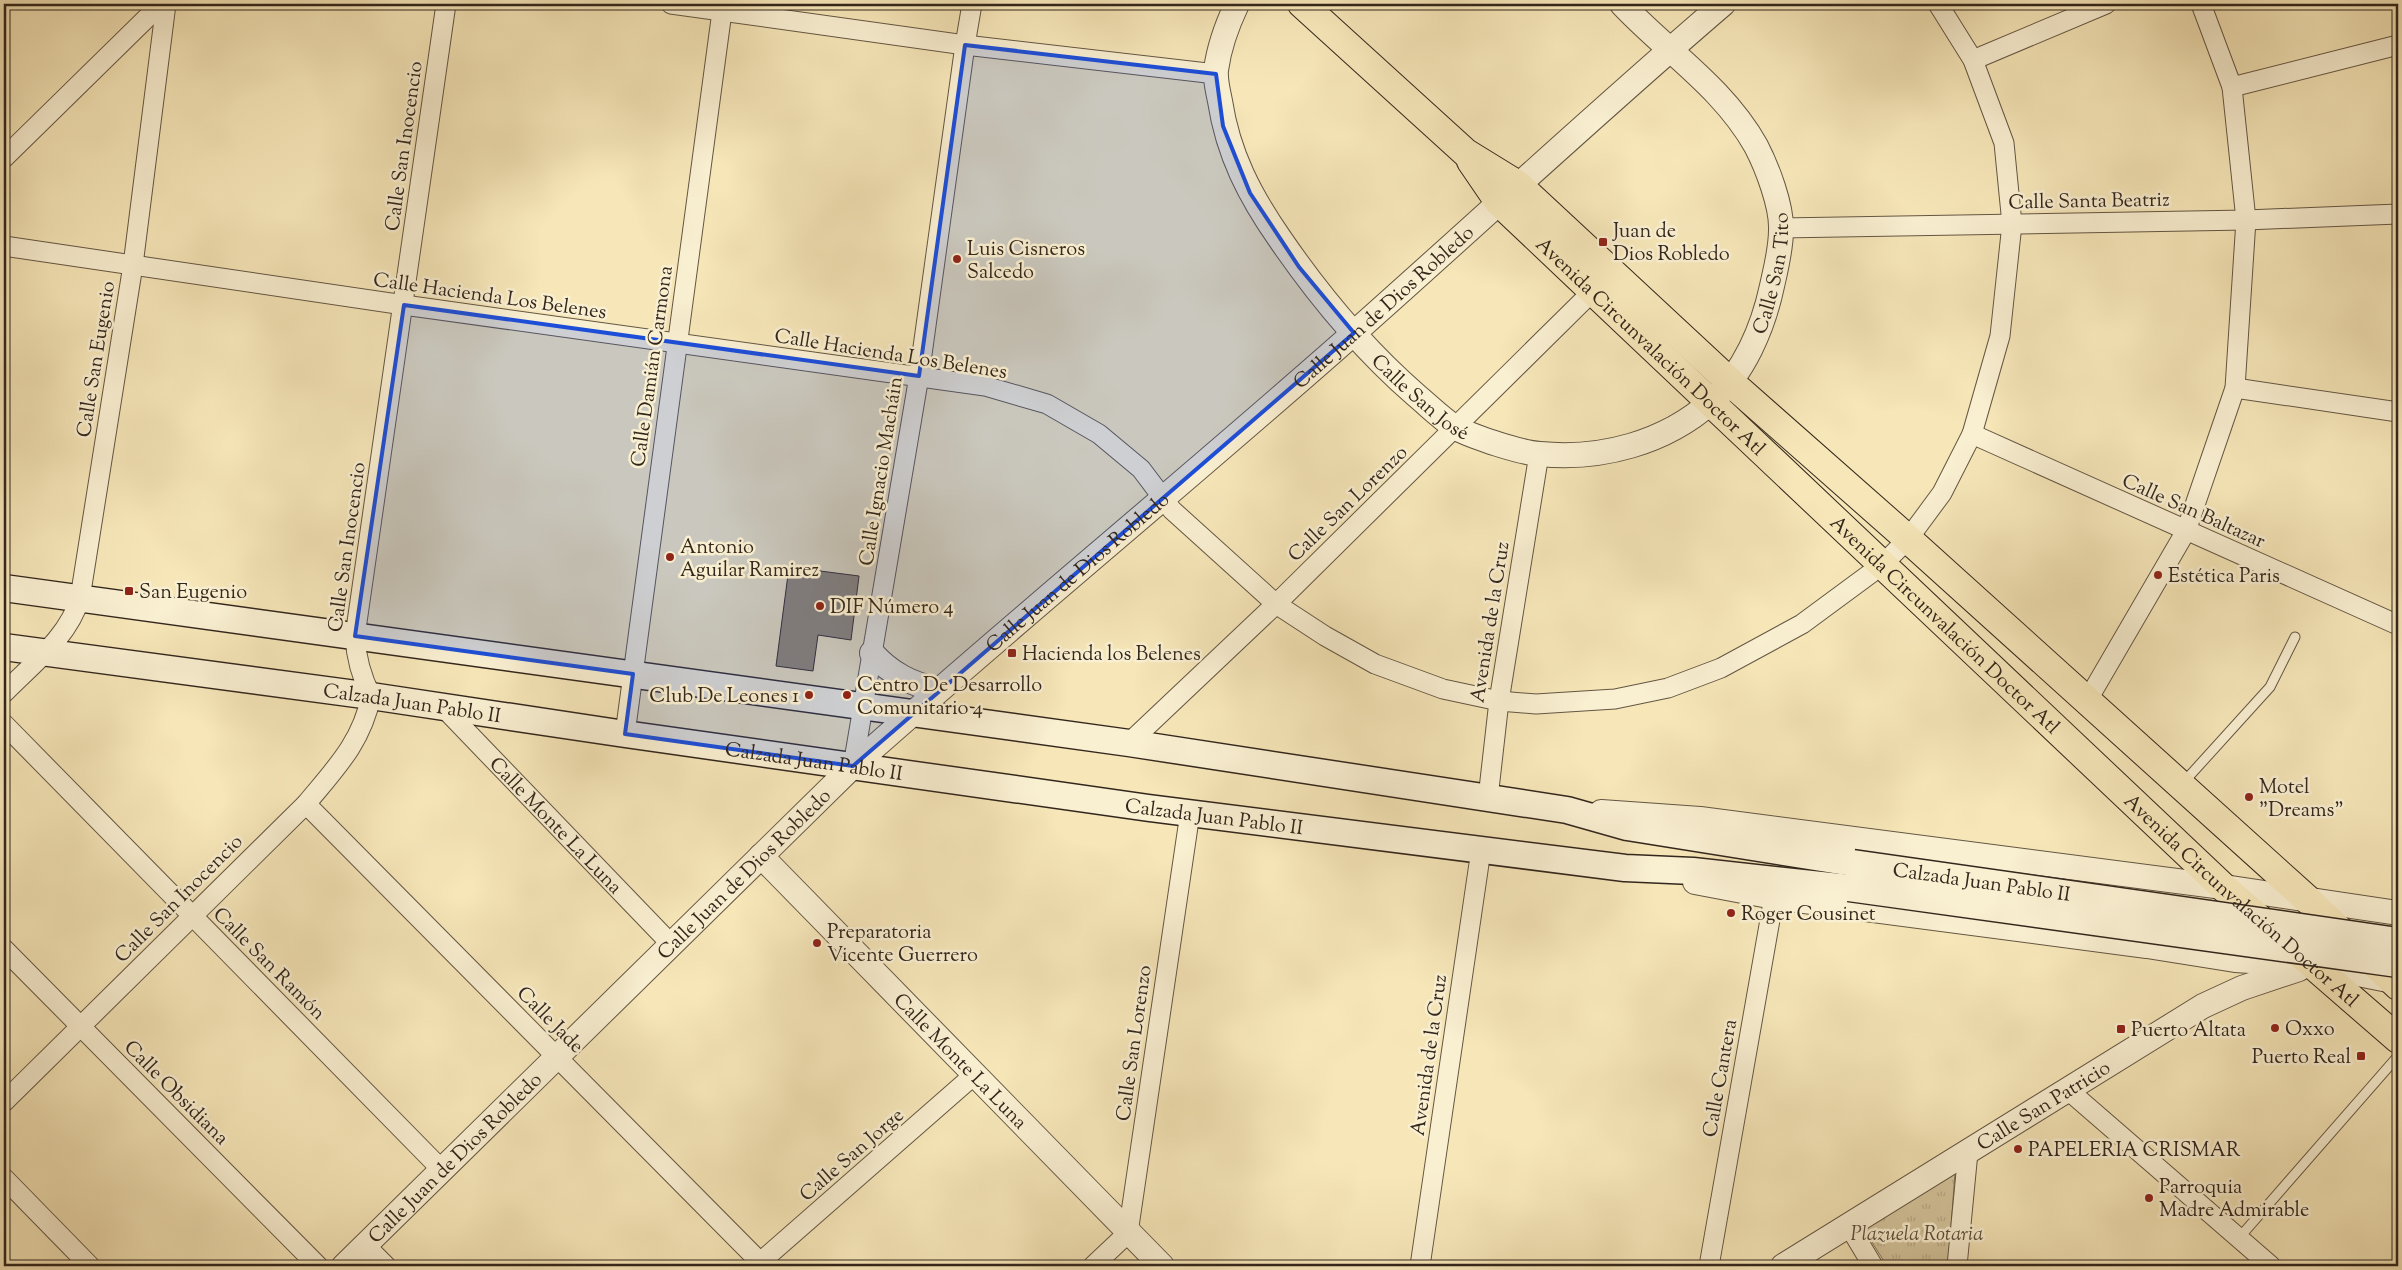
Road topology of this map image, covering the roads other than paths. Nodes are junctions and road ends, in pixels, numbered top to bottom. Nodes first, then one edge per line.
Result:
1 (161, 4) edge
2 (166, 4) edge
3 (446, 4) edge
4 (671, 4) edge
5 (972, 4) edge
6 (1237, 4) edge
7 (1302, 4) edge
8 (1622, 4) edge
9 (1724, 4) edge
10 (1938, 4) edge
11 (2106, 4) edge
12 (2201, 4) edge
13 (722, 7) edge
14 (965, 44) junction
15 (2398, 45) edge
16 (1671, 49) junction
17 (1973, 60) junction
18 (1216, 74) junction
19 (2232, 87) junction
20 (4, 158) edge
21 (1508, 193) junction
22 (2398, 214) edge
23 (2246, 220) junction
24 (2012, 224) junction
25 (1781, 228) junction
26 (4, 246) edge
27 (132, 265) junction
28 (1593, 291) junction
29 (404, 305) junction
30 (1354, 333) junction
31 (677, 344) junction
32 (919, 376) junction
33 (1730, 382) junction
34 (2235, 388) junction
35 (1711, 402) junction
36 (2398, 412) edge
37 (1456, 428) junction
38 (1972, 434) junction
39 (1539, 454) junction
40 (1163, 497) junction
41 (2186, 531) junction
42 (1908, 540) junction
43 (1882, 565) junction
44 (4, 588) edge
45 (80, 598) junction
46 (1276, 604) junction
47 (2398, 625) edge
48 (355, 636) junction
49 (2296, 637) dead end
50 (4, 647) edge
51 (44, 652) junction
52 (872, 653) junction
53 (633, 674) junction
54 (938, 690) junction
55 (4, 693) edge
56 (371, 696) junction
57 (1499, 701) junction
58 (2087, 701) junction
59 (442, 706) junction
60 (863, 706) junction
61 (912, 714) junction
62 (4, 724) edge
63 (624, 734) junction
64 (1129, 743) junction
65 (853, 766) junction
66 (2181, 786) junction
67 (1488, 798) junction
68 (306, 804) junction
69 (1567, 810) junction
70 (1190, 813) junction
71 (1481, 850) junction
72 (761, 856) junction
73 (1625, 868) junction
74 (2158, 880) junction
75 (2223, 888) junction
76 (1774, 897) junction
77 (2308, 900) junction
78 (2398, 913) edge
79 (192, 916) junction
80 (2398, 940) edge
81 (671, 944) junction
82 (2147, 946) junction
83 (4, 949) edge
84 (2313, 965) junction
85 (2397, 979) edge
86 (80, 1026) junction
87 (2398, 1039) edge
88 (557, 1056) junction
89 (2398, 1056) edge
90 (974, 1075) junction
91 (2068, 1090) junction
92 (4, 1102) edge
93 (1968, 1152) junction
94 (442, 1170) junction
95 (4, 1178) edge
96 (1849, 1226) junction
97 (1128, 1232) junction
98 (2239, 1238) junction
99 (366, 1245) junction
100 (760, 1265) edge
101 (90, 1266) edge
102 (318, 1266) edge
103 (344, 1266) edge
104 (386, 1266) edge
105 (1093, 1266) edge
106 (1162, 1266) edge
107 (1420, 1266) edge
108 (1709, 1266) edge
109 (1783, 1266) edge
110 (1873, 1266) edge
111 (1957, 1266) edge
112 (2271, 1266) edge

1 - 20 street
2 - 27 street, Calle San Eugenio
3 - 29 street, Calle San Inocencio
4 - 13 street
5 - 14 street, Calle Ignacio Macháin
6 - 18 street, Calle San José
7 - 21 main road
8 - 16 street, Calle San Tito
9 - 16 street, Calle Juan de Dios Robledo
10 - 17 street, Calle Hacienda Los Belenes
11 - 17 street
12 - 19 street
13 - 14 street
13 - 31 street, Calle Damián Carmona
14 - 18 street
14 - 32 street, Calle Ignacio Macháin
15 - 19 street
16 - 21 street, Calle Juan de Dios Robledo
16 - 25 street, Calle San Tito
17 - 24 street, Calle Hacienda Los Belenes
18 - 30 street, Calle San José
19 - 23 street
21 - 28 main road, Avenida Circunvalación Doctor Atl
21 - 30 street, Calle Juan de Dios Robledo
21 - 33 main road, Avenida Circunvalación Doctor Atl
22 - 23 street, Calle Santa Beatriz
23 - 24 street, Calle Santa Beatriz
23 - 34 street
24 - 25 street, Calle Santa Beatriz
24 - 38 street, Calle Hacienda Los Belenes
25 - 33 street, Calle San Tito
26 - 27 street, Calle Hacienda Los Belenes
27 - 29 street, Calle Hacienda Los Belenes
27 - 45 street, Calle San Eugenio
28 - 35 main road, Avenida Circunvalación Doctor Atl
28 - 37 street, Calle San Lorenzo
29 - 31 street, Calle Hacienda Los Belenes
29 - 48 street, Calle San Inocencio
30 - 37 street, Calle San José
30 - 40 street, Calle Juan de Dios Robledo
31 - 32 street, Calle Hacienda Los Belenes
31 - 53 street, Calle Damián Carmona
32 - 40 street, Calle Hacienda Los Belenes
32 - 52 street, Calle Ignacio Macháin
33 - 35 street, Calle San José
33 - 42 main road, Avenida Circunvalación Doctor Atl
34 - 36 street
34 - 41 street
35 - 39 street, Calle San José
35 - 43 main road, Avenida Circunvalación Doctor Atl
37 - 39 street, Calle San José
37 - 46 street, Calle San Lorenzo
38 - 41 street, Calle San Baltazar
38 - 42 street, Calle Hacienda Los Belenes
39 - 57 street, Avenida de la Cruz
40 - 46 street, Calle Hacienda Los Belenes
40 - 54 street, Calle Juan de Dios Robledo
41 - 47 street, Calle San Baltazar
41 - 58 street
42 - 43 street, Calle Hacienda Los Belenes
42 - 58 main road, Avenida Circunvalación Doctor Atl
43 - 57 street, Calle Hacienda Los Belenes
43 - 75 main road, Avenida Circunvalación Doctor Atl
44 - 45 main road, Calzada Juan Pablo II
45 - 48 main road, Calzada Juan Pablo II
45 - 51 street, Calle San Eugenio
46 - 57 street, Calle Hacienda Los Belenes
46 - 64 street, Calle San Lorenzo
48 - 53 main road, Calzada Juan Pablo II
48 - 56 street, Calle San Inocencio
49 - 66 lane
50 - 51 main road, Calzada Juan Pablo II
51 - 55 street, Calle San Eugenio
51 - 56 main road, Calzada Juan Pablo II
52 - 54 street
52 - 60 street, Calle Ignacio Macháin
53 - 60 main road, Calzada Juan Pablo II
53 - 63 street, Calle Damián Carmona
54 - 61 street, Calle Juan de Dios Robledo
56 - 59 main road, Calzada Juan Pablo II
56 - 68 street, Calle San Inocencio
57 - 67 street, Avenida de la Cruz
58 - 66 main road, Avenida Circunvalación Doctor Atl
59 - 63 main road, Calzada Juan Pablo II
59 - 81 street, Calle Monte La Luna
60 - 61 main road, Calzada Juan Pablo II
60 - 65 street, Calle Ignacio Macháin
61 - 64 main road, Calzada Juan Pablo II
61 - 65 street, Calle Juan de Dios Robledo
62 - 79 street, Calle San Ramón
63 - 65 main road, Calzada Juan Pablo II
64 - 67 main road, Calzada Juan Pablo II
65 - 70 main road, Calzada Juan Pablo II
65 - 72 street, Calle Juan de Dios Robledo
66 - 77 main road, Avenida Circunvalación Doctor Atl
67 - 69 main road, Calzada Juan Pablo II
68 - 79 street, Calle San Inocencio
68 - 88 street, Calle Jade
69 - 74 street, Calzada Juan Pablo II
69 - 80 main road, Calzada Juan Pablo II, bridge
70 - 71 main road, Calzada Juan Pablo II
70 - 97 street, Calle San Lorenzo
71 - 73 main road, Calzada Juan Pablo II
71 - 107 street, Avenida de la Cruz
72 - 81 street, Calle Juan de Dios Robledo
72 - 90 street, Calle Monte La Luna
73 - 76 street, Calzada Juan Pablo II
73 - 85 main road, Calzada Juan Pablo II, bridge
74 - 75 street, Calzada Juan Pablo II
74 - 82 street
75 - 77 street, Calzada Juan Pablo II
75 - 84 main road, Avenida Circunvalación Doctor Atl
76 - 82 street, Calzada Juan Pablo II
76 - 108 street, Calle Cantera
77 - 78 street, Calzada Juan Pablo II
77 - 85 main road, Avenida Circunvalación Doctor Atl
79 - 86 street, Calle San Inocencio
79 - 94 street, Calle San Ramón
81 - 88 street, Calle Juan de Dios Robledo
82 - 84 street, Calzada Juan Pablo II
83 - 86 street, Calle Obsidiana
84 - 85 street, Calzada Juan Pablo II
84 - 87 main road, Avenida Circunvalación Doctor Atl
84 - 91 street, Calle San Patricio
86 - 92 street, Calle San Inocencio
86 - 102 street, Calle Obsidiana
88 - 94 street, Calle Juan de Dios Robledo
88 - 100 street, Calle Jade
89 - 98 lane
90 - 97 street, Calle Monte La Luna
90 - 100 street, Calle San Jorge
91 - 93 street, Calle San Patricio
91 - 98 street
93 - 96 street, Calle San Patricio
93 - 111 street
94 - 99 street, Calle Juan de Dios Robledo
95 - 101 street
96 - 109 street, Calle San Patricio
96 - 110 street
97 - 105 street
97 - 106 street, Calle Monte La Luna
98 - 112 street
99 - 103 street, Calle Juan de Dios Robledo
99 - 104 street

